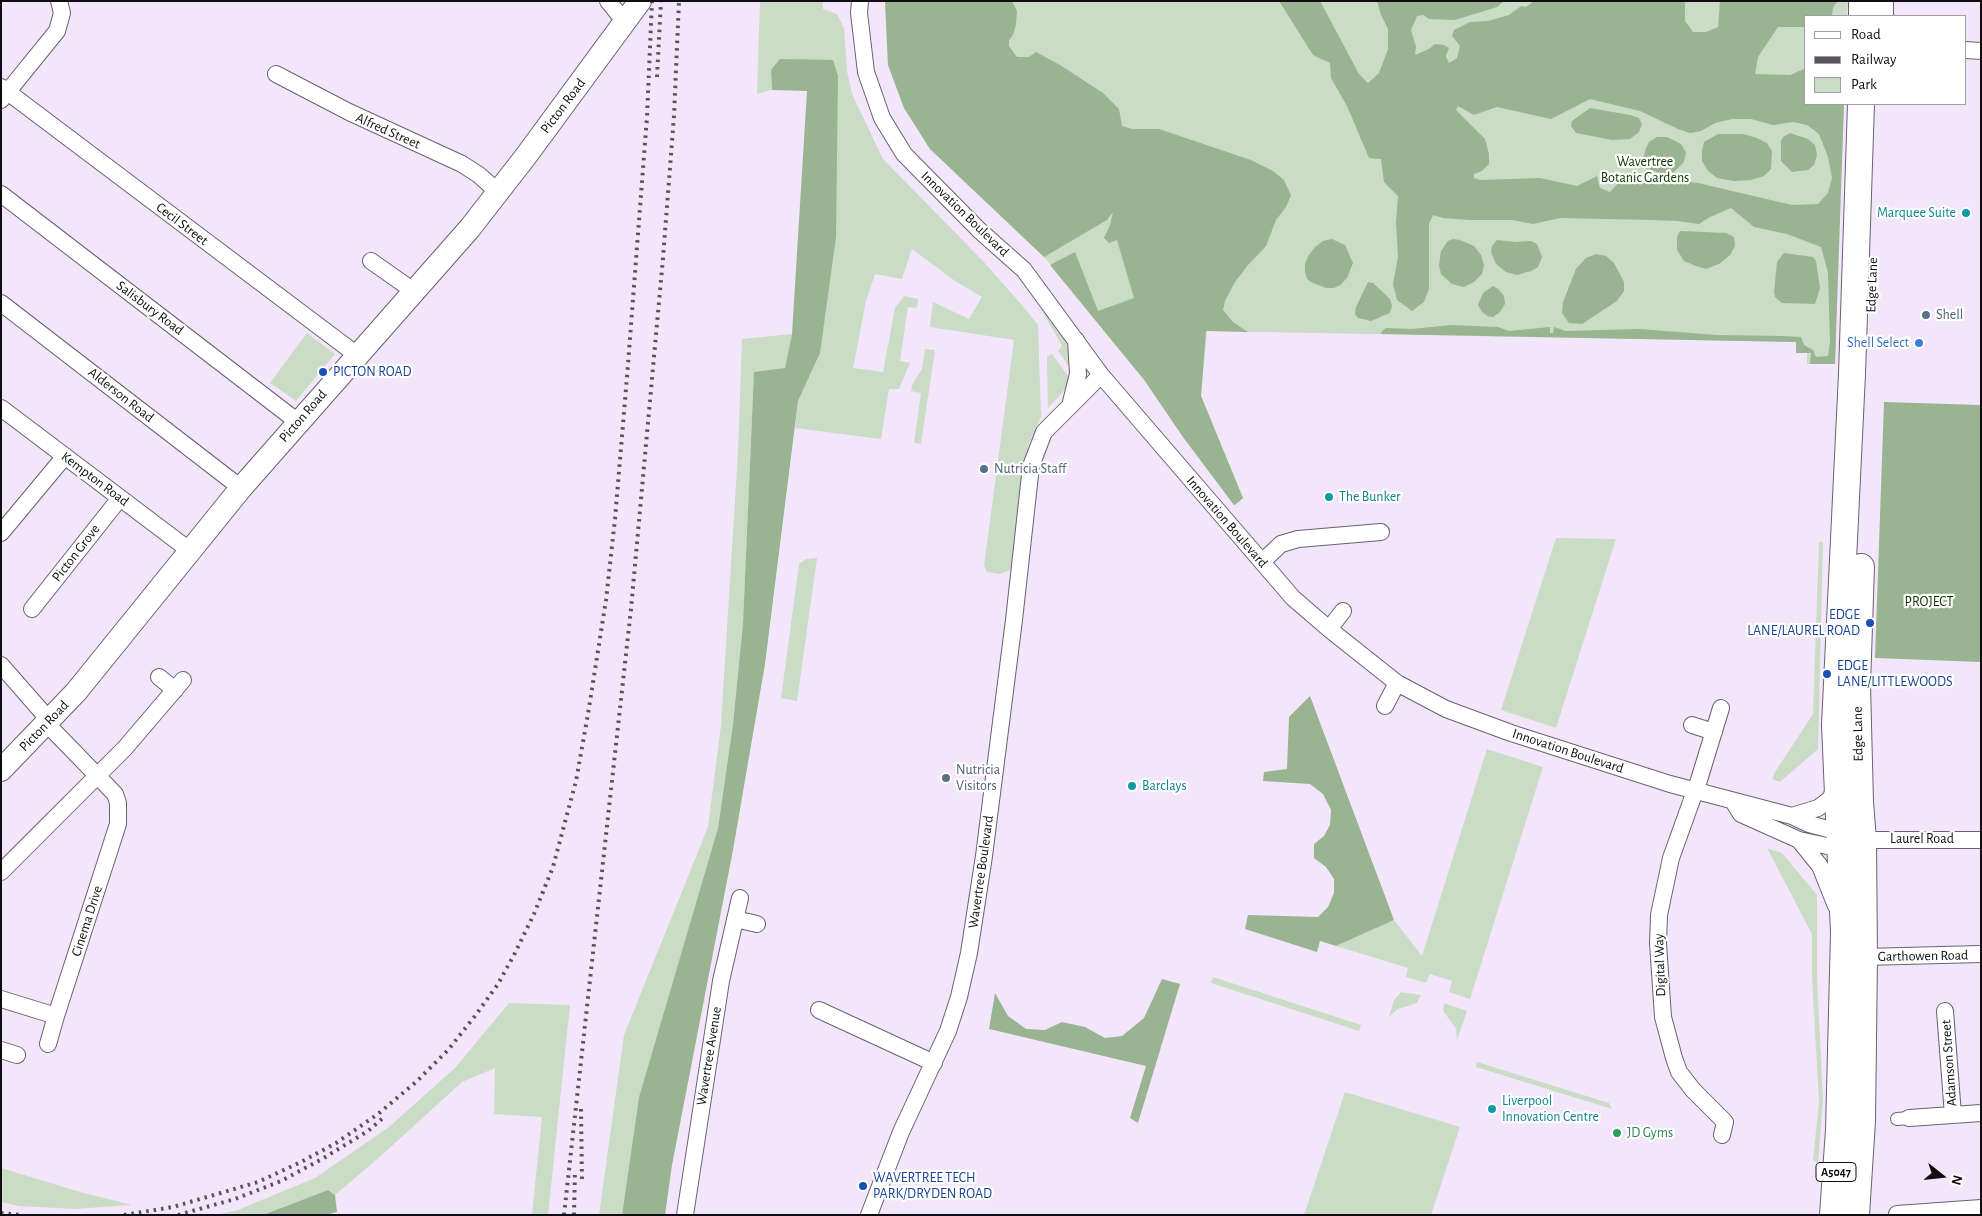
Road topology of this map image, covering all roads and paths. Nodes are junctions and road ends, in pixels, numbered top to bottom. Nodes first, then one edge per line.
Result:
1 (59, 1) edge
2 (608, 1) edge
3 (640, 1) edge
4 (860, 1) edge
5 (1862, 1) edge
6 (1880, 1) edge
7 (1862, 15) edge
8 (1880, 15) edge
9 (625, 22) junction
10 (1967, 50) edge
11 (1981, 51) edge
12 (276, 74) dead end
13 (3, 93) edge
14 (1861, 105) edge
15 (1878, 105) edge
16 (498, 192) junction
17 (1, 194) edge
18 (371, 261) dead end
19 (414, 292) junction
20 (1, 303) edge
21 (1076, 340) junction
22 (357, 355) junction
23 (1102, 375) junction
24 (1070, 406) junction
25 (3, 413) edge
26 (298, 422) junction
27 (65, 456) junction
28 (241, 488) junction
29 (120, 498) junction
30 (1380, 532) dead end
31 (1, 533) edge
32 (189, 550) junction
33 (1262, 562) junction
34 (32, 609) dead end
35 (1343, 611) dead end
36 (1330, 629) junction
37 (1, 664) edge
38 (159, 677) dead end
39 (1397, 683) junction
40 (1385, 706) dead end
41 (1721, 708) dead end
42 (48, 723) junction
43 (1692, 725) dead end
44 (1714, 732) junction
45 (1, 770) edge
46 (98, 776) junction
47 (1836, 781) junction
48 (1697, 785) junction
49 (1733, 802) junction
50 (1792, 816) junction
51 (1799, 840) junction
52 (1848, 840) junction
53 (1981, 840) edge
54 (1, 872) edge
55 (740, 898) dead end
56 (735, 919) junction
57 (757, 924) dead end
58 (1844, 934) junction
59 (1981, 954) edge
60 (1864, 957) junction
61 (1, 999) edge
62 (819, 1010) dead end
63 (1945, 1011) dead end
64 (56, 1016) junction
65 (48, 1044) dead end
66 (934, 1063) junction
67 (1981, 1113) edge
68 (1953, 1115) junction
69 (1903, 1119) dead end
70 (1722, 1135) dead end
71 (1981, 1208) edge
72 (1892, 1214) edge
73 (685, 1215) edge
74 (869, 1215) edge
75 (1833, 1215) edge
76 (1856, 1215) edge

1 - 13 street
2 - 9 street
3 - 9 main road, Picton Road
4 - 21 street, Innovation Boulevard
5 - 7 highway
6 - 8 highway
9 - 16 main road, Picton Road
10 - 11 street
12 - 16 street, Alfred Street
13 - 22 street, Cecil Street
14 - 47 highway, Edge Lane / A5047
15 - 52 highway, Edge Lane / A5047
16 - 19 main road, Picton Road
17 - 26 street, Salisbury Road
18 - 19 street
19 - 22 main road, Picton Road
20 - 28 street, Alderson Road
21 - 23 street, Innovation Boulevard
21 - 24 street
22 - 26 main road, Picton Road
23 - 24 street, Wavertree Boulevard
23 - 33 street, Innovation Boulevard
24 - 66 street, Wavertree Boulevard
25 - 27 street, Kempton Road
26 - 28 main road, Picton Road
27 - 29 street, Kempton Road
27 - 31 street
28 - 32 main road, Picton Road
29 - 32 street, Kempton Road
29 - 34 street, Picton Grove
30 - 33 street
32 - 42 main road, Picton Road
33 - 36 street, Innovation Boulevard
35 - 36 street
36 - 39 street, Innovation Boulevard
37 - 42 street, Cinema Drive
38 - 46 street
39 - 40 street
39 - 48 street, Innovation Boulevard
41 - 44 street
42 - 45 main road, Picton Road
42 - 46 street, Cinema Drive
43 - 44 street
44 - 48 street
46 - 54 street
46 - 64 street, Cinema Drive
47 - 50 street
47 - 52 highway, Edge Lane / A5047
48 - 49 street, Innovation Boulevard
48 - 70 street, Digital Way
49 - 50 street, Innovation Boulevard
49 - 51 street, Edge Lane
50 - 52 street, Innovation Boulevard
51 - 52 street
51 - 58 street, Edge Lane
52 - 53 street, Laurel Road
52 - 58 highway, Edge Lane / A5047
52 - 60 highway, Edge Lane / A5047
55 - 56 street, Wavertree Avenue
56 - 57 street
56 - 73 street, Wavertree Avenue
58 - 75 highway, Edge Lane / A5047
59 - 60 street, Garthowen Road
60 - 76 highway, Edge Lane / A5047
61 - 64 street
62 - 66 street
63 - 68 street, Adamson Street
64 - 65 street, Cinema Drive
66 - 74 street, Wavertree Boulevard
67 - 68 street
68 - 69 street
71 - 72 street

